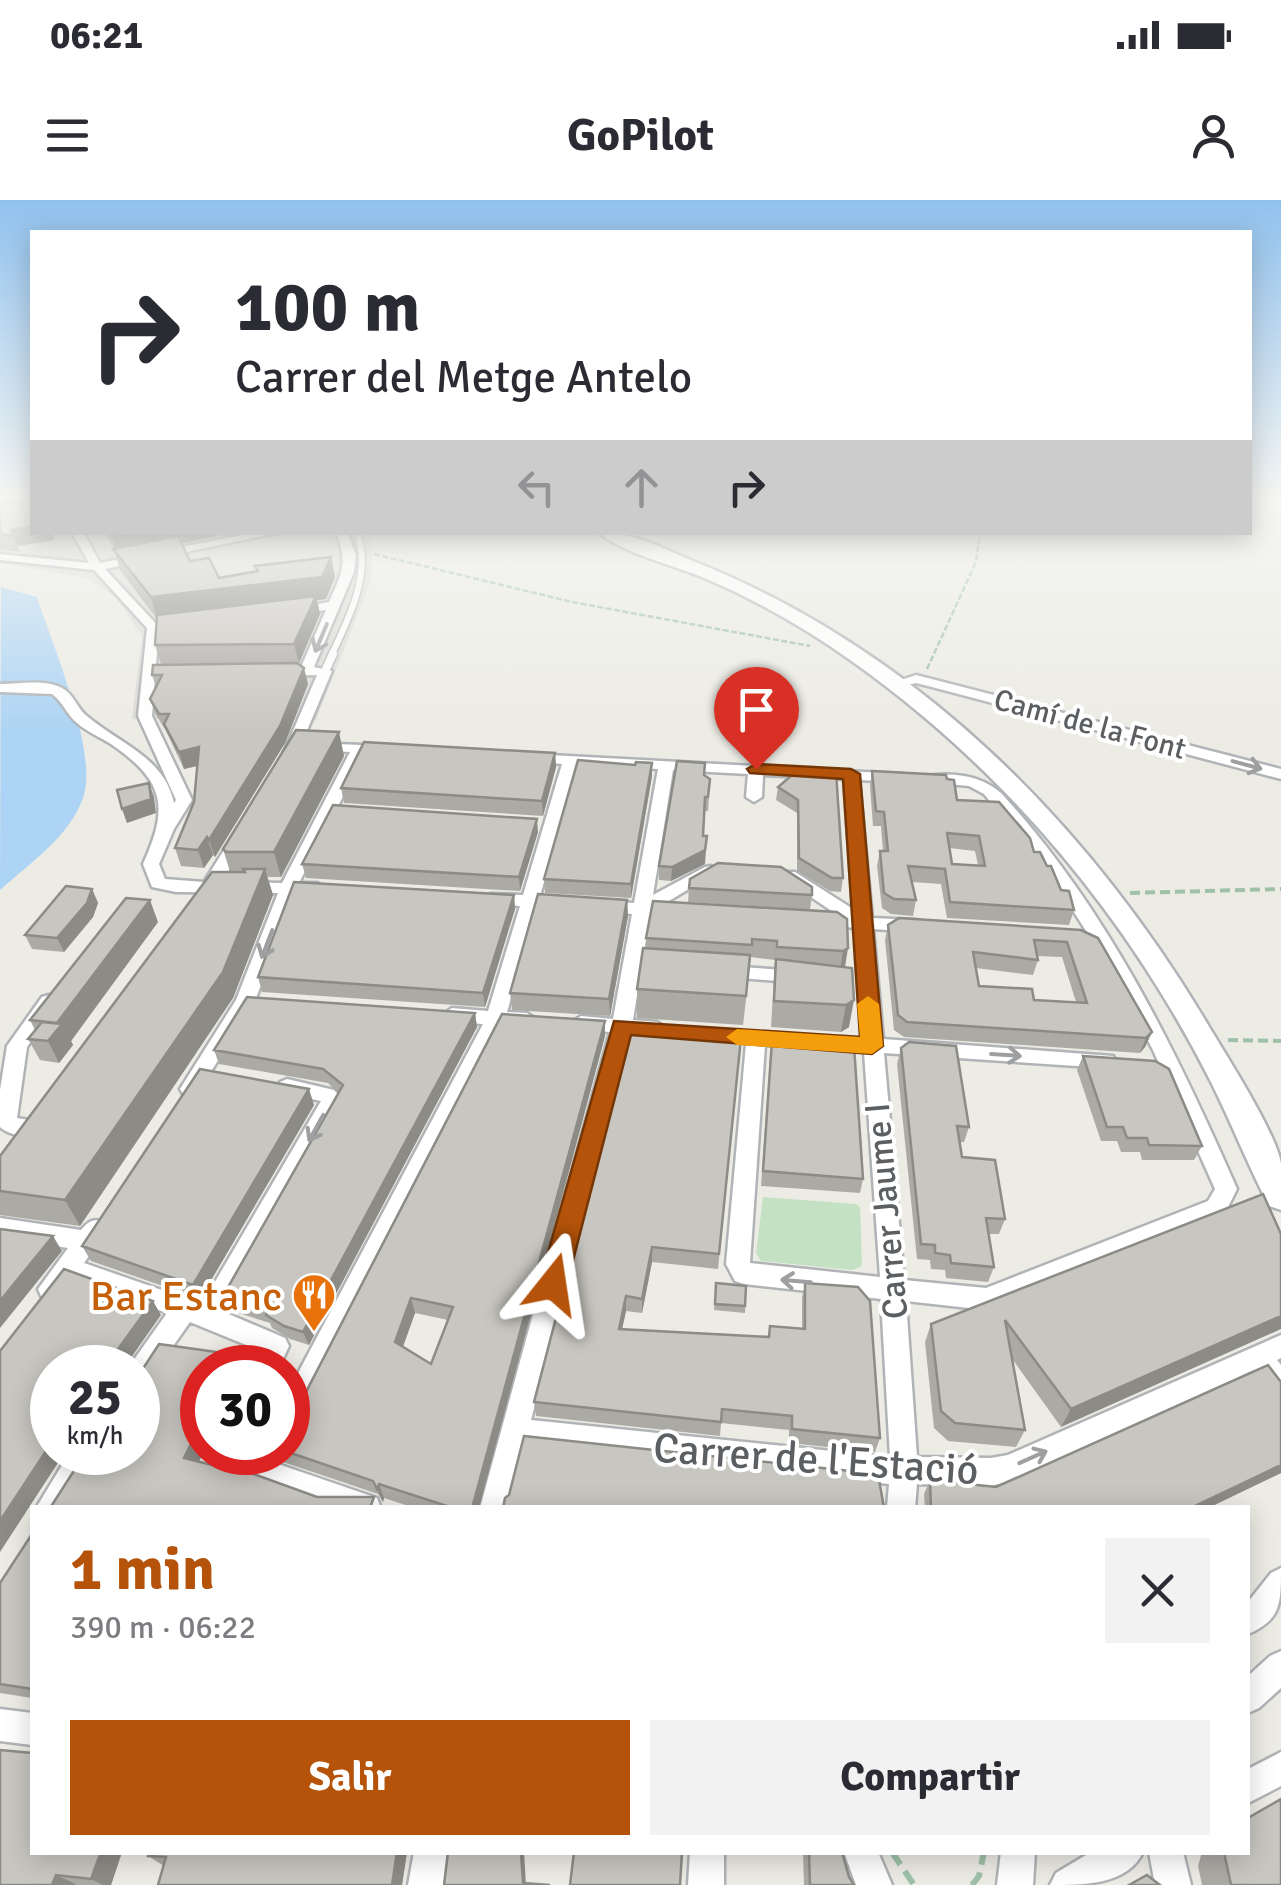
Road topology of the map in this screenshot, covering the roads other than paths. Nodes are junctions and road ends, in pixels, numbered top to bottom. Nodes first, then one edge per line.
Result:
1 (103, 574) edge
2 (346, 574) edge
3 (362, 574) edge
4 (708, 574) edge
5 (334, 604) junction
6 (280, 611) edge
7 (171, 625) edge
8 (152, 627) junction
9 (306, 671) junction
10 (267, 672) edge
11 (325, 672) junction
12 (170, 673) edge
13 (150, 674) junction
14 (908, 681) junction
15 (0, 688) edge
16 (294, 746) junction
17 (360, 748) junction
18 (398, 750) edge
19 (514, 757) edge
20 (571, 760) junction
21 (285, 761) edge
22 (666, 764) junction
23 (756, 769) junction
24 (851, 774) junction
25 (1281, 774) edge
26 (754, 796) dead end
27 (330, 810) junction
28 (348, 811) edge
29 (248, 824) edge
30 (533, 824) edge
31 (551, 825) junction
32 (166, 828) junction
33 (712, 871) edge
34 (789, 876) edge
35 (289, 886) junction
36 (210, 887) junction
37 (345, 890) edge
38 (475, 898) edge
39 (530, 901) junction
40 (643, 908) junction
41 (698, 912) edge
42 (186, 919) edge
43 (808, 919) edge
44 (864, 923) junction
45 (944, 928) edge
46 (711, 971) edge
47 (847, 981) junction
48 (60, 988) edge
49 (438, 1014) edge
50 (496, 1018) junction
51 (622, 1026) junction
52 (679, 1032) edge
53 (718, 1035) edge
54 (756, 1038) junction
55 (872, 1046) junction
56 (1154, 1065) junction
57 (256, 1082) edge
58 (181, 1103) edge
59 (39, 1120) joint
60 (12, 1156) edge
61 (1281, 1196) edge
62 (108, 1210) edge
63 (0, 1228) edge
64 (88, 1242) junction
65 (67, 1268) junction
66 (893, 1290) junction
67 (38, 1304) edge
68 (196, 1313) junction
69 (274, 1345) edge
70 (160, 1351) edge
71 (1272, 1364) edge
72 (310, 1375) edge
73 (513, 1432) junction
74 (904, 1469) junction
75 (71, 1475) edge
76 (294, 1475) edge
77 (52, 1505) edge
78 (360, 1505) edge
79 (495, 1505) edge
80 (901, 1505) edge
81 (1281, 1584) edge
82 (1250, 1618) edge
83 (1281, 1667) edge
84 (1261, 1692) edge
85 (0, 1725) edge
86 (30, 1729) edge
87 (1281, 1768) edge
88 (1250, 1785) edge
89 (431, 1855) edge
90 (708, 1855) edge
91 (862, 1855) edge
92 (1121, 1855) edge
93 (1167, 1855) edge
94 (426, 1885) edge
95 (706, 1885) edge
96 (874, 1885) edge
97 (1068, 1885) edge
98 (1172, 1885) edge

1 - 8 street
2 - 5 street
3 - 11 lane
4 - 14 main road
5 - 6 street
5 -> 9 street
7 - 8 street
8 - 13 street
9 - 10 street
9 - 11 street
11 - 16 street
12 - 13 street
13 - 32 street
14 -> 25 street, Camí de la Font
14 - 61 main road
15 - 32 street
16 - 17 street
16 - 21 street
17 - 18 street
17 - 27 street
19 - 20 street
20 - 22 street
20 - 31 street
22 - 23 street
22 - 40 street
23 - 24 street
23 - 26 street
24 - 44 street, Carrer Jaume I
24 - 56 street
27 - 28 street
27 - 35 street
29 - 36 street
30 - 31 street
31 - 39 street
32 - 36 street
33 - 40 street
34 - 44 street
35 - 36 street
35 - 37 street
35 -> 58 street
36 - 42 main road
38 - 39 street
39 - 40 street
39 - 50 street
40 - 41 street
40 - 51 street
43 - 44 street
44 - 45 street
44 - 47 street, Carrer Jaume I
46 - 47 street
47 - 55 street, Carrer Jaume I
48 - 59 street
49 - 50 street
50 - 51 street
50 - 72 street
51 - 52 street
51 - 73 street
53 - 54 street
54 - 55 street
66 -> 54 street
55 -> 56 street
55 - 66 street, Carrer Jaume I
56 - 66 street
57 -> 68 street
59 - 60 main road
62 - 64 street
63 - 64 street
64 - 65 street
65 - 67 street
65 - 68 street
66 - 74 street, Carrer Jaume I
68 - 69 street
68 - 70 street
74 -> 71 street, Carrer de l'Estació
73 - 74 street, Carrer de l'Estació
73 - 79 street
74 - 80 street, Carrer Jaume I
75 - 77 street
76 - 78 street
81 - 82 street
83 - 84 street
85 - 86 street
87 - 88 street
89 - 94 street
90 - 95 street
91 - 96 street
92 - 97 street
93 - 98 street

